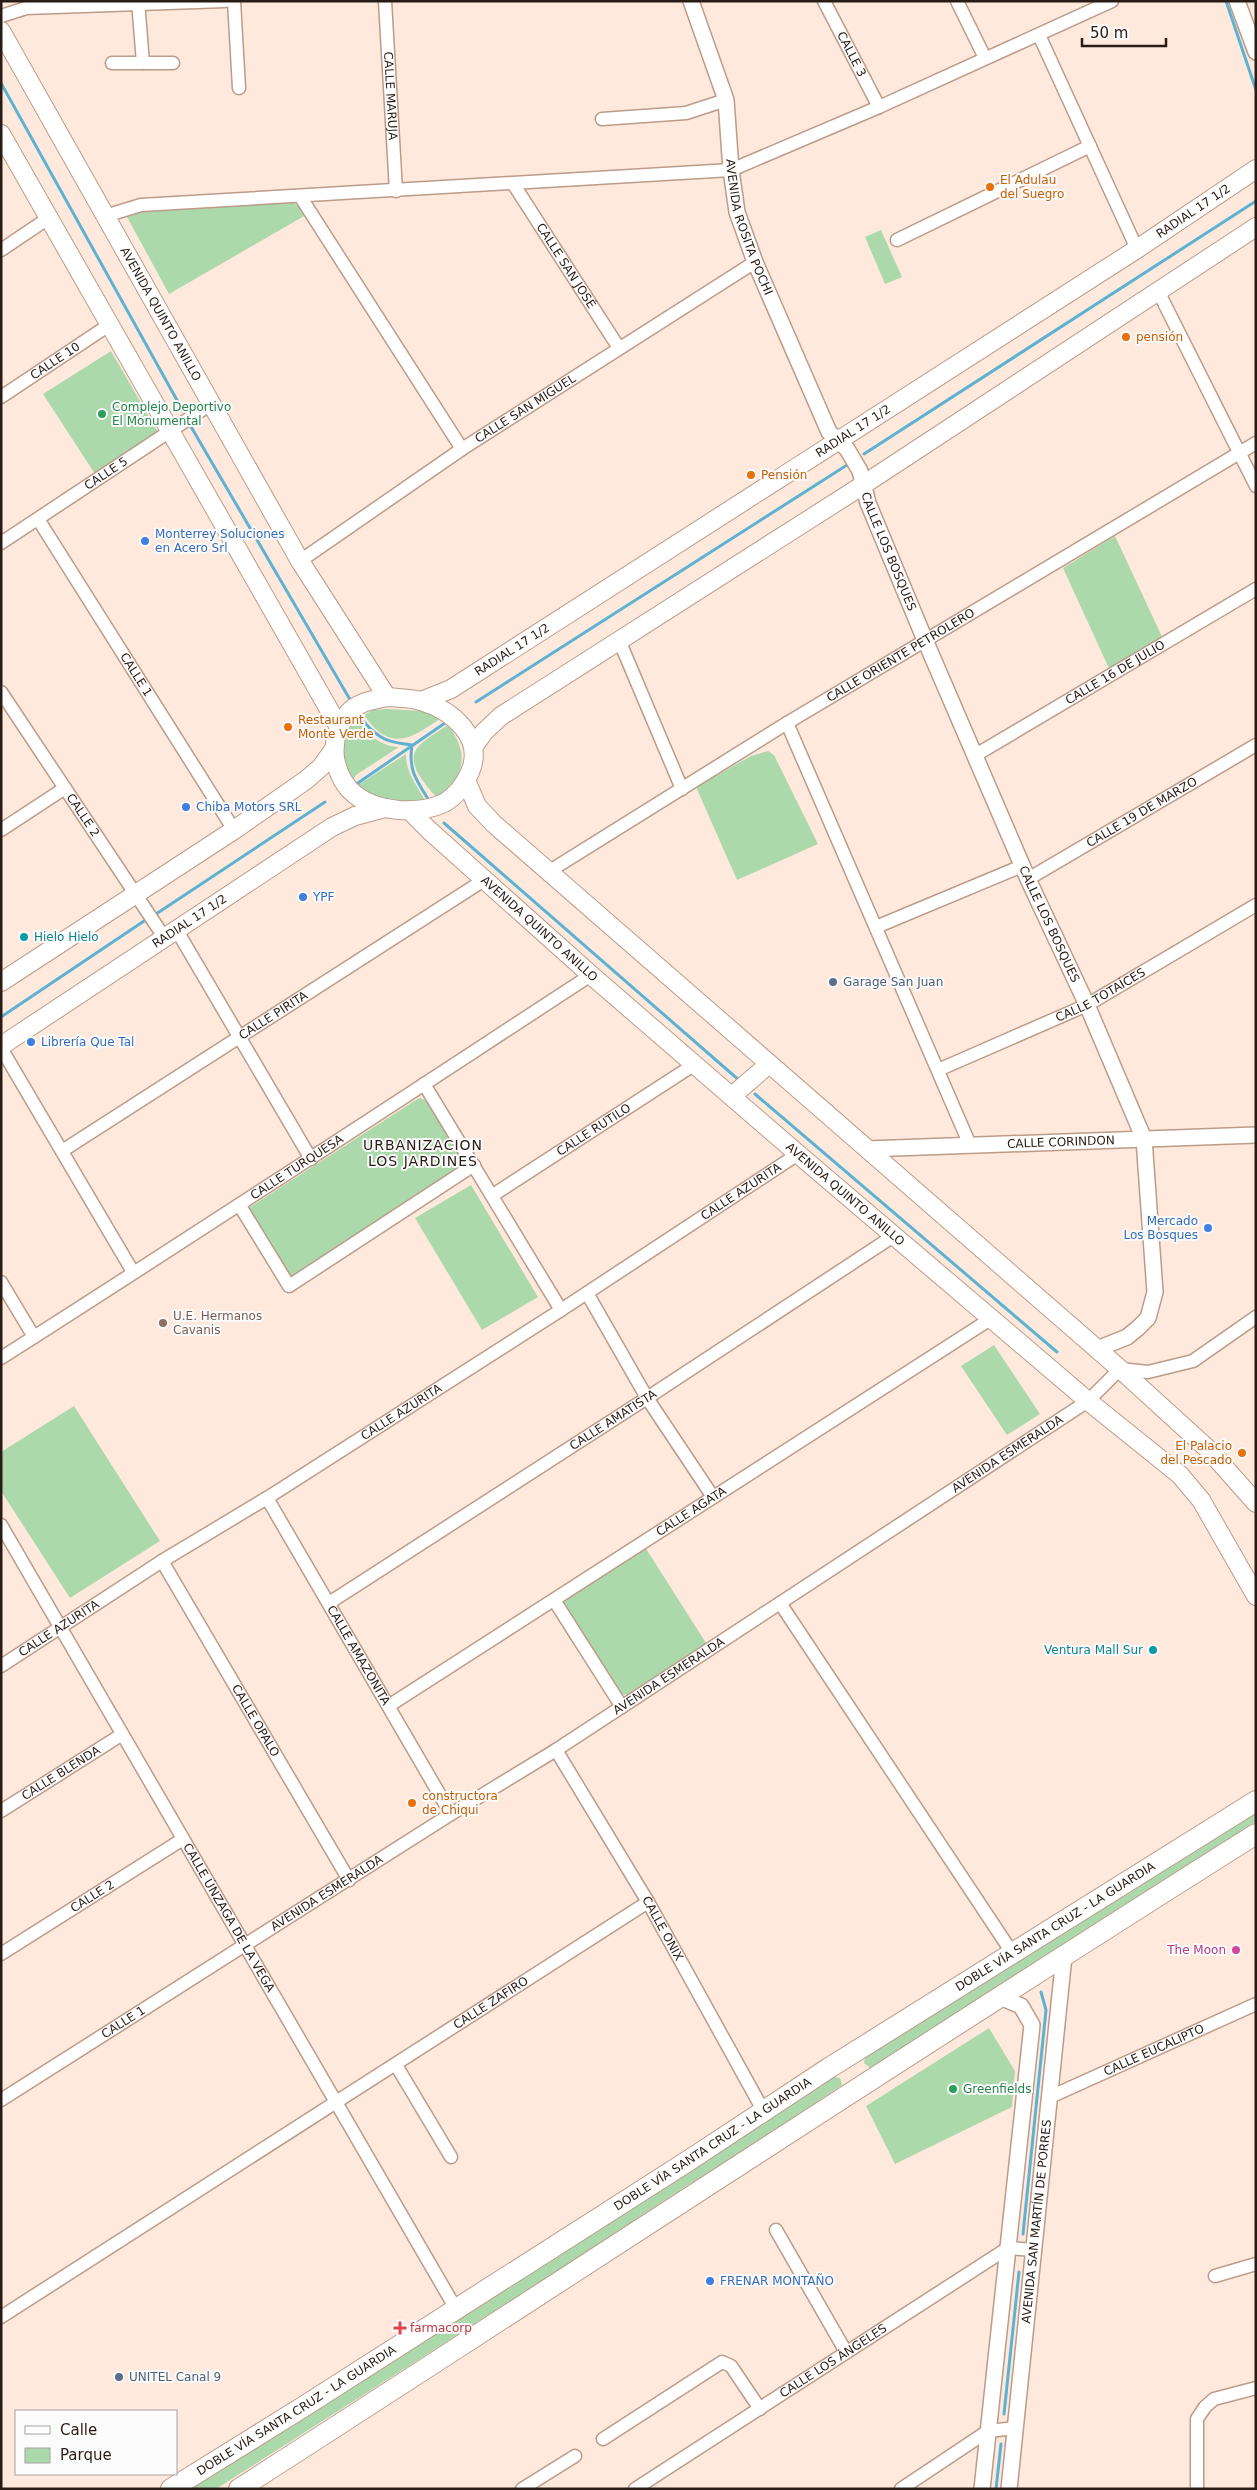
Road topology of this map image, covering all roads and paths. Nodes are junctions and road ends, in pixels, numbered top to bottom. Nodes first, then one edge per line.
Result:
1 (225, 1) edge
2 (234, 1) edge
3 (386, 1) edge
4 (691, 1) edge
5 (824, 1) edge
6 (957, 1) edge
7 (1112, 1) edge
8 (1237, 1) edge
9 (138, 3) edge
10 (1091, 6) edge
11 (1, 16) edge
12 (1, 30) edge
13 (1039, 35) junction
14 (1256, 52) edge
15 (985, 58) junction
16 (112, 63) dead end
17 (143, 63) junction
18 (173, 63) dead end
19 (239, 88) dead end
20 (726, 100) junction
21 (879, 107) junction
22 (602, 119) dead end
23 (1, 134) edge
24 (1090, 146) junction
25 (1256, 169) edge
26 (731, 170) junction
27 (514, 184) junction
28 (396, 191) junction
29 (300, 196) junction
30 (105, 216) junction
31 (50, 217) junction
32 (1256, 227) edge
33 (897, 240) dead end
34 (1137, 249) junction
35 (1, 250) edge
36 (755, 262) junction
37 (1159, 293) junction
38 (110, 325) junction
39 (619, 348) junction
40 (1, 396) edge
41 (211, 404) junction
42 (170, 429) junction
43 (839, 441) junction
44 (1256, 443) edge
45 (462, 449) junction
46 (1239, 453) junction
47 (864, 485) junction
48 (1256, 486) edge
49 (38, 519) junction
50 (1, 544) edge
51 (300, 560) junction
52 (1256, 589) edge
53 (619, 640) junction
54 (925, 640) junction
55 (1, 692) edge
56 (387, 697) junction
57 (421, 701) junction
58 (787, 723) junction
59 (339, 727) junction
60 (1256, 745) edge
61 (474, 746) junction
62 (334, 748) junction
63 (974, 756) junction
64 (466, 780) junction
65 (65, 788) junction
66 (682, 789) junction
67 (385, 808) junction
68 (410, 811) junction
69 (1, 830) edge
70 (234, 830) junction
71 (548, 872) junction
72 (1025, 873) junction
73 (484, 880) junction
74 (138, 897) junction
75 (1256, 904) edge
76 (876, 927) junction
77 (166, 931) junction
78 (591, 975) junction
79 (1, 982) edge
80 (1087, 1006) junction
81 (240, 1038) junction
82 (1, 1047) edge
83 (695, 1064) junction
84 (769, 1064) junction
85 (938, 1070) junction
86 (424, 1084) junction
87 (732, 1096) junction
88 (1256, 1135) edge
89 (1144, 1139) junction
90 (970, 1145) junction
91 (867, 1149) junction
92 (62, 1151) junction
93 (798, 1154) junction
94 (311, 1159) junction
95 (474, 1164) junction
96 (492, 1195) junction
97 (240, 1206) junction
98 (895, 1236) junction
99 (134, 1272) junction
100 (1, 1282) edge
101 (587, 1293) junction
102 (561, 1310) junction
103 (1256, 1317) edge
104 (992, 1318) junction
105 (34, 1337) junction
106 (1097, 1349) junction
107 (1, 1358) edge
108 (1120, 1369) junction
109 (648, 1398) junction
110 (1088, 1401) junction
111 (713, 1497) junction
112 (267, 1498) junction
113 (1256, 1502) edge
114 (1, 1525) edge
115 (162, 1561) junction
116 (1256, 1596) edge
117 (554, 1600) junction
118 (328, 1602) junction
119 (780, 1603) junction
120 (61, 1628) junction
121 (1, 1666) edge
122 (390, 1705) junction
123 (622, 1707) junction
124 (121, 1735) junction
125 (556, 1750) junction
126 (1256, 1801) edge
127 (1, 1811) edge
128 (451, 1814) junction
129 (1256, 1834) edge
130 (183, 1838) junction
131 (349, 1880) junction
132 (648, 1902) junction
133 (245, 1944) junction
134 (1, 1954) edge
135 (1013, 1954) junction
136 (1064, 1956) junction
137 (1000, 1996) junction
138 (1256, 2004) edge
139 (864, 2046) junction
140 (396, 2065) junction
141 (828, 2068) junction
142 (878, 2074) junction
143 (1050, 2097) junction
144 (1, 2100) edge
145 (838, 2100) junction
146 (336, 2104) junction
147 (762, 2110) junction
148 (451, 2157) dead end
149 (776, 2230) dead end
150 (1008, 2248) junction
151 (1034, 2250) junction
152 (1256, 2264) edge
153 (1215, 2276) dead end
154 (456, 2309) junction
155 (1, 2317) edge
156 (846, 2352) junction
157 (1256, 2388) edge
158 (760, 2409) junction
159 (1016, 2428) junction
160 (988, 2431) junction
161 (602, 2440) dead end
162 (574, 2456) dead end
163 (249, 2486) edge
164 (172, 2489) edge
165 (522, 2489) edge
166 (635, 2489) edge
167 (901, 2489) edge
168 (982, 2489) edge
169 (1009, 2489) edge
170 (1196, 2489) edge

1 - 9 street
2 - 19 street
3 - 28 street, CALLE MARUJA
4 - 20 street, AVENIDA ROSITA POCHI
5 - 21 street, CALLE 3
6 - 15 street
7 - 10 street
8 - 14 street
9 - 11 street
9 - 17 street
10 - 13 street
12 - 30 main road, AVENIDA QUINTO ANILLO
13 - 15 street
13 - 24 street
15 - 21 street
16 - 17 street
17 - 18 street
20 - 22 street
20 - 26 street, AVENIDA ROSITA POCHI
21 - 26 street
23 - 31 main road
24 - 33 street
24 - 34 street
25 - 34 main road, RADIAL 17 1/2
26 - 27 street
26 - 36 street, AVENIDA ROSITA POCHI
27 - 28 street
27 - 39 street, CALLE SAN JOSÉ
28 - 29 street
29 - 30 street
29 - 45 street
30 - 41 main road, AVENIDA QUINTO ANILLO
31 - 35 street
31 - 38 main road
32 - 37 main road
34 - 43 main road, RADIAL 17 1/2
36 - 39 street, CALLE SAN MIGUEL
36 - 43 street, AVENIDA ROSITA POCHI
37 - 46 street
37 - 47 main road
38 - 40 street, CALLE 10
38 - 42 main road
39 - 45 street, CALLE SAN MIGUEL
41 - 42 street, CALLE 5
41 - 51 main road, AVENIDA QUINTO ANILLO
42 - 49 street, CALLE 5
42 - 59 main road
43 - 47 street, AVENIDA ROSITA POCHI
43 - 57 main road, RADIAL 17 1/2
44 - 46 street, CALLE ORIENTE PETROLERO
45 - 51 street, CALLE SAN MIGUEL
46 - 48 street
46 - 54 street, CALLE ORIENTE PETROLERO
47 - 53 main road
47 - 54 street, CALLE LOS BOSQUES
49 - 50 street, CALLE 5
49 - 70 street, CALLE 1
51 - 56 main road, AVENIDA QUINTO ANILLO
52 - 63 street, CALLE 16 DE JULIO
53 - 61 main road
53 - 66 street
54 - 58 street, CALLE ORIENTE PETROLERO
54 - 63 street, CALLE LOS BOSQUES
55 - 65 street, CALLE 2
56 - 57 main road
56 - 59 main road
57 - 61 main road
58 - 66 street, CALLE ORIENTE PETROLERO
58 - 76 street
59 - 62 main road
60 - 72 street, CALLE 19 DE MARZO
61 - 64 main road
62 - 67 main road
62 - 70 main road
63 - 72 street, CALLE LOS BOSQUES
64 - 68 main road
64 - 71 main road
65 - 69 street
65 - 74 street, CALLE 2
66 - 71 street, CALLE ORIENTE PETROLERO
67 - 68 main road
67 - 77 main road, RADIAL 17 1/2
68 - 73 main road, AVENIDA QUINTO ANILLO
70 - 74 main road
71 - 84 main road
72 - 76 street, CALLE 19 DE MARZO
72 - 80 street, CALLE LOS BOSQUES
73 - 78 main road, AVENIDA QUINTO ANILLO
73 - 81 street, CALLE PIRITA
74 - 77 street, CALLE 2
74 - 79 main road
75 - 80 street, CALLE TOTAÍCES
76 - 85 street
77 - 81 street, CALLE 2
77 - 82 main road, RADIAL 17 1/2
78 - 83 main road, AVENIDA QUINTO ANILLO
78 - 86 street, CALLE TURQUESA
80 - 85 street, CALLE TOTAÍCES
80 - 89 street, CALLE LOS BOSQUES
81 - 92 street, CALLE PIRITA
81 - 94 street, CALLE 2
82 - 92 street
83 - 87 main road, AVENIDA QUINTO ANILLO
83 - 96 street, CALLE RUTILO
84 - 87 main road
84 - 91 main road
85 - 90 street
86 - 94 street, CALLE TURQUESA
86 - 95 street
87 - 93 main road, AVENIDA QUINTO ANILLO
88 - 89 street, CALLE CORINDON
89 - 90 street, CALLE CORINDON
89 - 106 street, CALLE LOS BOSQUES
90 - 91 street, CALLE CORINDON
91 - 106 main road
92 - 99 street
93 - 98 main road, AVENIDA QUINTO ANILLO
93 - 101 street, CALLE AZURITA
94 - 97 street, CALLE TURQUESA
95 - 96 street
95 - 97 street
96 - 102 street
97 - 99 street, CALLE TURQUESA
98 - 104 main road, AVENIDA QUINTO ANILLO
98 - 109 street, CALLE AMATISTA
99 - 105 street, CALLE TURQUESA
100 - 105 street
101 - 102 street, CALLE AZURITA
101 - 109 street
102 - 112 street, CALLE AZURITA
103 - 108 street
104 - 110 main road, AVENIDA QUINTO ANILLO
104 - 111 street, CALLE AGATA
105 - 107 street, CALLE TURQUESA
106 - 108 main road
108 - 110 street
108 - 113 main road
109 - 111 street
109 - 118 street, CALLE AMATISTA
110 - 116 main road, AVENIDA QUINTO ANILLO
110 - 119 street, AVENIDA ESMERALDA
111 - 117 street, CALLE AGATA
112 - 115 street, CALLE AZURITA
112 - 118 street, CALLE AMAZONITA
114 - 120 street, CALLE ÚNZAGA DE LA VEGA
115 - 120 street, CALLE AZURITA
115 - 131 street, CALLE OPALO
117 - 122 street, CALLE AGATA
117 - 123 street
118 - 122 street, CALLE AMAZONITA
119 - 123 street, AVENIDA ESMERALDA
119 - 135 street
120 - 121 street, CALLE AZURITA
120 - 124 street, CALLE ÚNZAGA DE LA VEGA
122 - 128 street, CALLE AMAZONITA
123 - 125 street, AVENIDA ESMERALDA
124 - 127 street, CALLE BLENDA
124 - 130 street, CALLE ÚNZAGA DE LA VEGA
125 - 128 street, AVENIDA ESMERALDA
125 - 132 street, CALLE ONIX
126 - 135 highway, DOBLE VÍA SANTA CRUZ - LA GUARDIA
128 - 131 street, AVENIDA ESMERALDA
129 - 136 highway
130 - 133 street, CALLE ÚNZAGA DE LA VEGA
130 - 134 street, CALLE 2
131 - 133 street, AVENIDA ESMERALDA
132 - 140 street, CALLE ZAFIRO
132 - 147 street, CALLE ONIX
133 - 144 street, CALLE 1
133 - 146 street, CALLE ÚNZAGA DE LA VEGA
135 - 139 highway, DOBLE VÍA SANTA CRUZ - LA GUARDIA
136 - 137 highway
136 - 143 street, AVENIDA SAN MARTÍN DE PORRES
137 - 142 highway
137 - 150 street, AVENIDA SAN MARTÍN DE PORRES
138 - 143 street, CALLE EUCALIPTO
139 - 141 highway, DOBLE VÍA SANTA CRUZ - LA GUARDIA
139 - 142 highway
140 - 146 street, CALLE ZAFIRO
140 - 148 street
141 - 145 highway
141 - 147 highway, DOBLE VÍA SANTA CRUZ - LA GUARDIA
142 - 145 highway
143 - 151 street, AVENIDA SAN MARTÍN DE PORRES
145 - 163 highway
146 - 154 street, CALLE ÚNZAGA DE LA VEGA
146 - 155 street, CALLE ZAFIRO
147 - 154 highway, DOBLE VÍA SANTA CRUZ - LA GUARDIA
149 - 156 street
150 - 151 street
150 - 156 street, CALLE LOS ÁNGELES
150 - 160 street, AVENIDA SAN MARTÍN DE PORRES
151 - 159 street, AVENIDA SAN MARTÍN DE PORRES
152 - 153 street
154 - 164 highway, DOBLE VÍA SANTA CRUZ - LA GUARDIA
156 - 158 street, CALLE LOS ÁNGELES
157 - 170 street
158 - 161 street
158 - 166 street, CALLE LOS ÁNGELES
159 - 160 street
159 - 169 street, AVENIDA SAN MARTÍN DE PORRES
160 - 167 street
160 - 168 street, AVENIDA SAN MARTÍN DE PORRES
162 - 165 street

